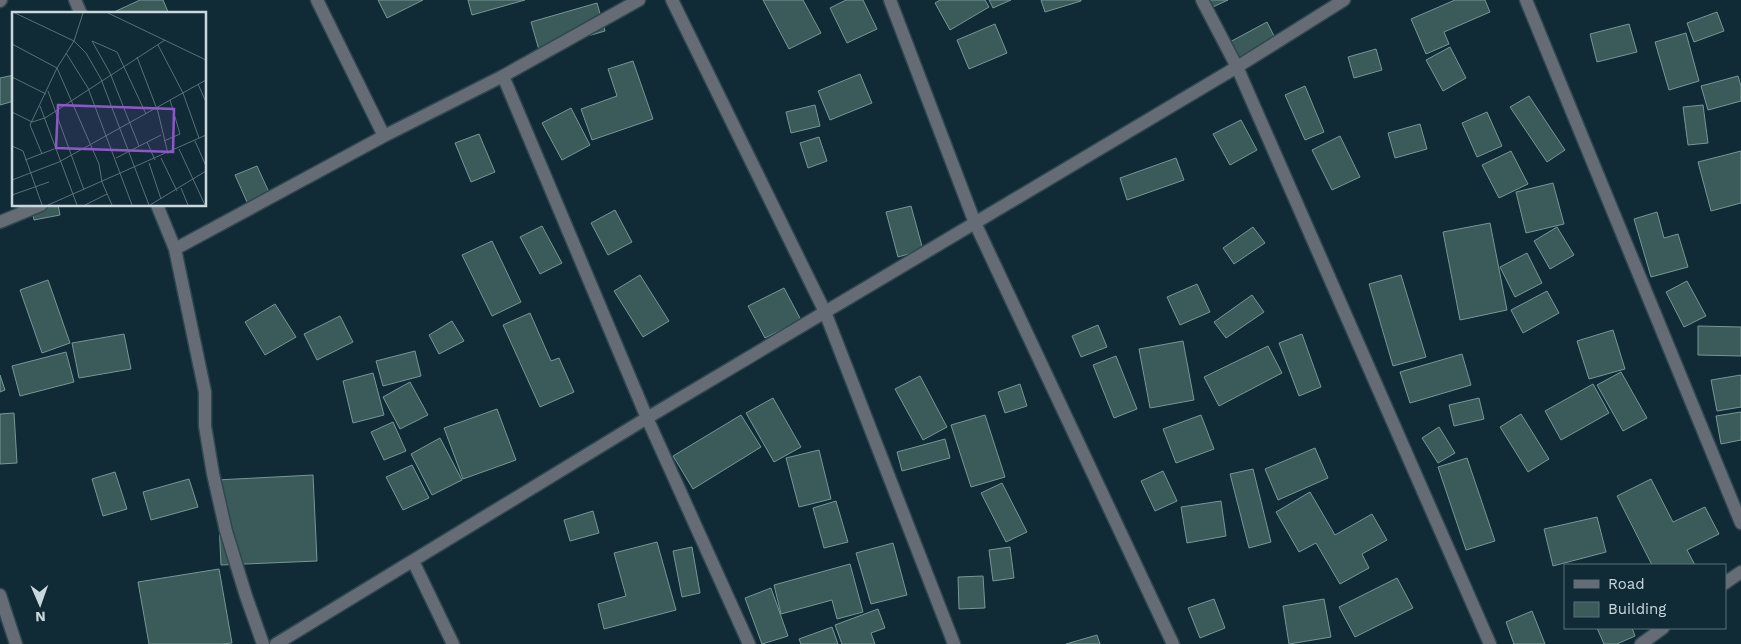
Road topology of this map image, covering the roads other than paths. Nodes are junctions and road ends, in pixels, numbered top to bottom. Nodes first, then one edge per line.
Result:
1 (75, 0) edge
2 (317, 0) edge
3 (639, 0) edge
4 (672, 0) edge
5 (890, 0) edge
6 (1202, 0) edge
7 (1344, 0) edge
8 (1526, 0) edge
9 (80, 12) edge
10 (1237, 67) junction
11 (504, 76) junction
12 (384, 136) junction
13 (39, 206) edge
14 (158, 206) edge
15 (0, 222) edge
16 (975, 223) junction
17 (175, 249) junction
18 (825, 312) junction
19 (647, 418) junction
20 (1741, 523) edge
21 (412, 561) junction
22 (1741, 572) edge
23 (1726, 582) edge
24 (0, 595) edge
25 (1662, 629) edge
26 (16, 644) edge
27 (263, 644) edge
28 (276, 644) edge
29 (453, 644) edge
30 (749, 644) edge
31 (954, 644) edge
32 (1173, 644) edge
33 (1490, 644) edge
34 (1641, 644) edge

1 - 9 street
2 - 12 street
3 - 11 street
4 - 18 street
5 - 16 street
6 - 10 street
7 - 10 street
8 - 20 street
10 - 16 street
10 - 33 street
11 - 12 street
11 - 19 street
12 - 17 street
13 - 15 street
14 - 17 street
16 - 18 street
16 - 32 street
17 - 27 street
18 - 19 street
18 - 31 street
19 - 21 street
19 - 30 street
21 - 28 street
21 - 29 street
22 - 23 street
24 - 26 street
25 - 34 street

